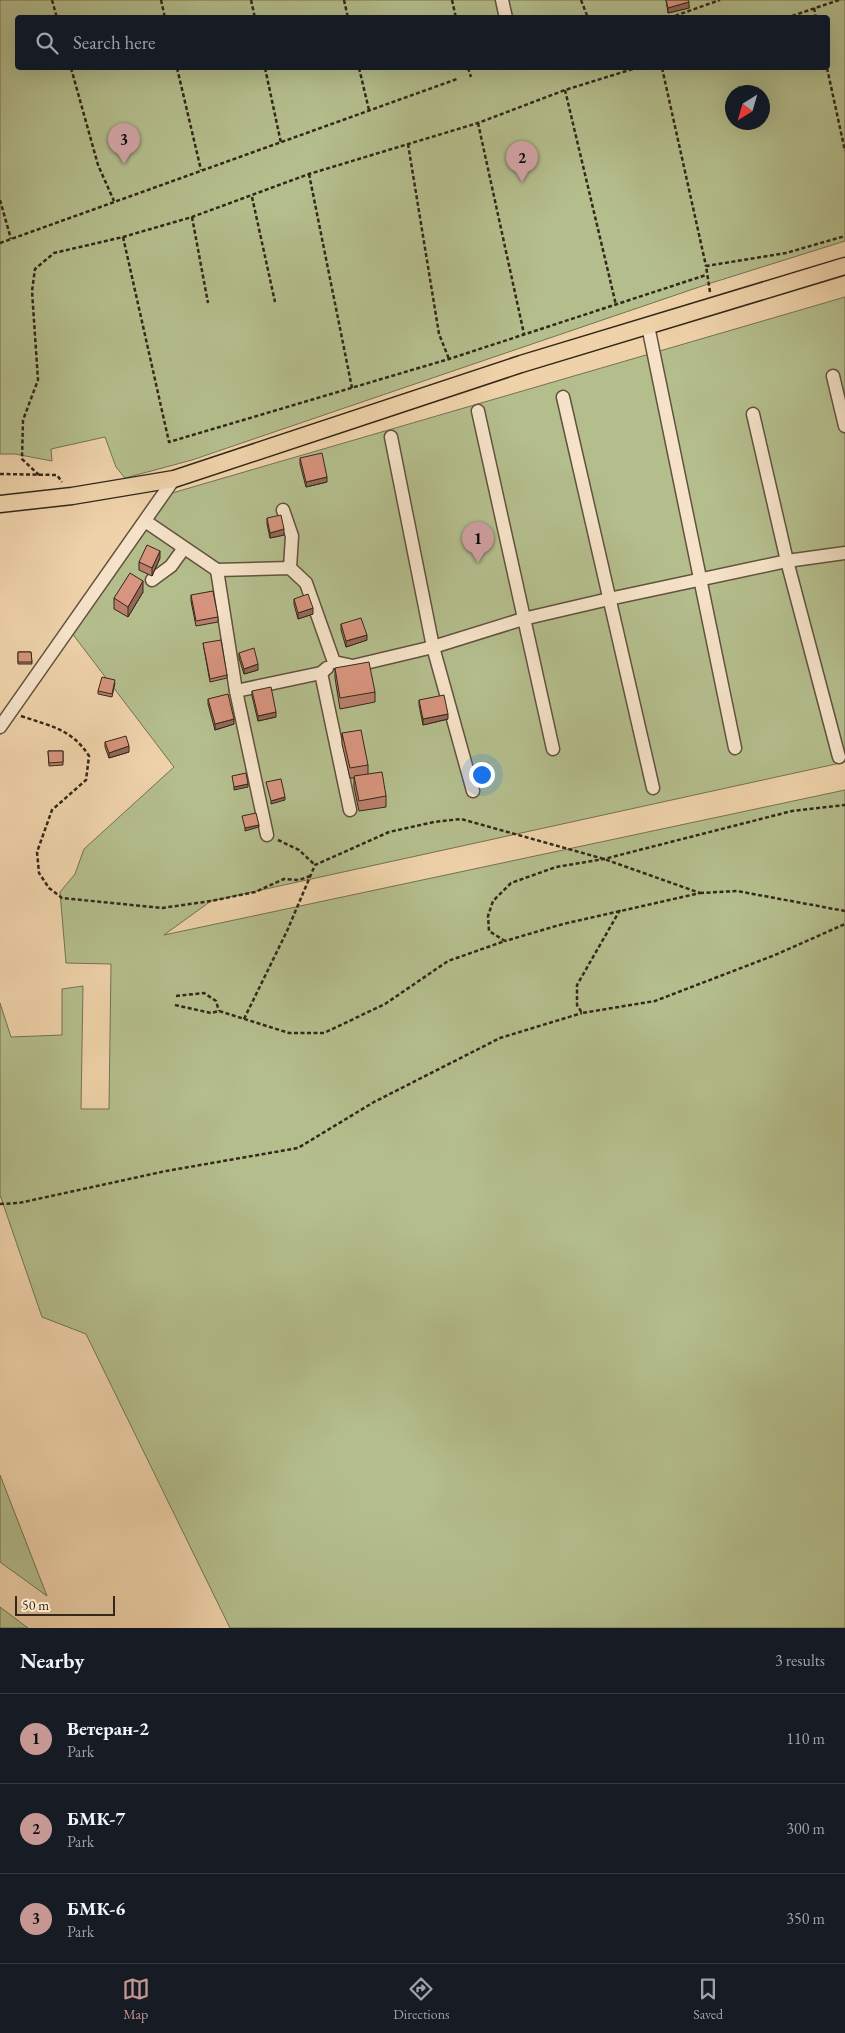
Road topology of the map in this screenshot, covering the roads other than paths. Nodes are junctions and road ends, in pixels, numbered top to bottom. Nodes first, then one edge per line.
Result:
1 (502, 0) edge
2 (505, 15) edge
3 (845, 266) edge
4 (648, 326) junction
5 (833, 376) dead end
6 (563, 397) dead end
7 (478, 412) dead end
8 (752, 414) dead end
9 (845, 426) edge
10 (391, 437) dead end
11 (174, 479) junction
12 (0, 504) edge
13 (283, 510) dead end
14 (145, 521) junction
15 (184, 548) junction
16 (845, 553) edge
17 (787, 561) junction
18 (290, 568) junction
19 (217, 570) junction
20 (700, 579) junction
21 (152, 580) dead end
22 (609, 599) junction
23 (523, 620) junction
24 (433, 647) junction
25 (334, 662) junction
26 (321, 673) junction
27 (236, 691) junction
28 (0, 727) edge
29 (736, 748) dead end
30 (552, 750) dead end
31 (839, 757) dead end
32 (652, 788) dead end
33 (472, 791) dead end
34 (350, 810) dead end
35 (268, 835) road end

1 - 2 lane
3 - 4 main road
4 - 11 main road
4 - 20 lane
5 - 9 lane
6 - 22 lane
7 - 23 lane
8 - 17 lane
10 - 24 lane
11 - 12 main road
11 - 14 lane
13 - 18 lane
14 - 15 lane
14 - 28 lane
15 - 19 lane
15 - 21 lane
16 - 17 lane
17 - 20 lane
17 - 31 lane
18 - 19 lane
18 - 25 lane
19 - 27 lane
20 - 22 lane
20 - 29 lane
22 - 23 lane
22 - 32 lane
23 - 24 lane
23 - 30 lane
24 - 25 lane
24 - 33 lane
25 - 26 lane
26 - 27 lane
26 - 34 lane
27 - 35 lane

